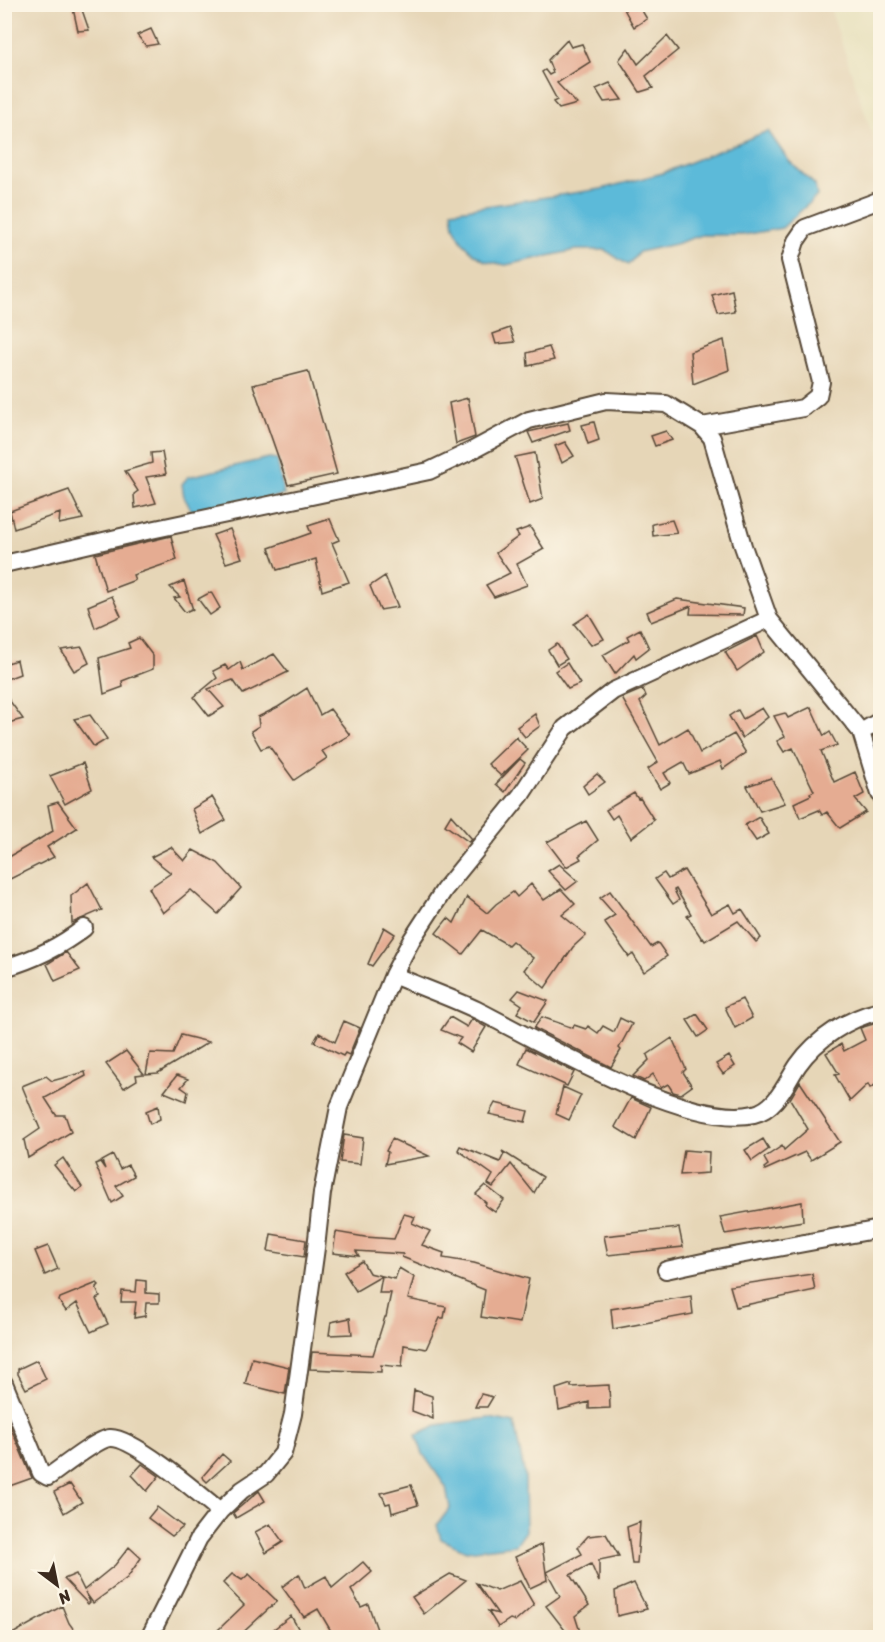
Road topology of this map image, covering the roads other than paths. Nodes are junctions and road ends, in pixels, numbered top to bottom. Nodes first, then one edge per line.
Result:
1 (880, 200) edge
2 (702, 426) junction
3 (4, 564) edge
4 (769, 619) junction
5 (880, 721) edge
6 (861, 732) junction
7 (880, 794) edge
8 (84, 928) dead end
9 (4, 968) edge
10 (393, 975) junction
11 (880, 1011) edge
12 (880, 1229) edge
13 (666, 1270) dead end
14 (4, 1383) edge
15 (220, 1511) junction
16 (149, 1638) edge

1 - 2 street
2 - 3 street
2 - 4 street
4 - 6 street
4 - 10 street
5 - 6 street
6 - 7 street
8 - 9 street
10 - 11 street
10 - 15 street
12 - 13 street
14 - 15 street
15 - 16 street

